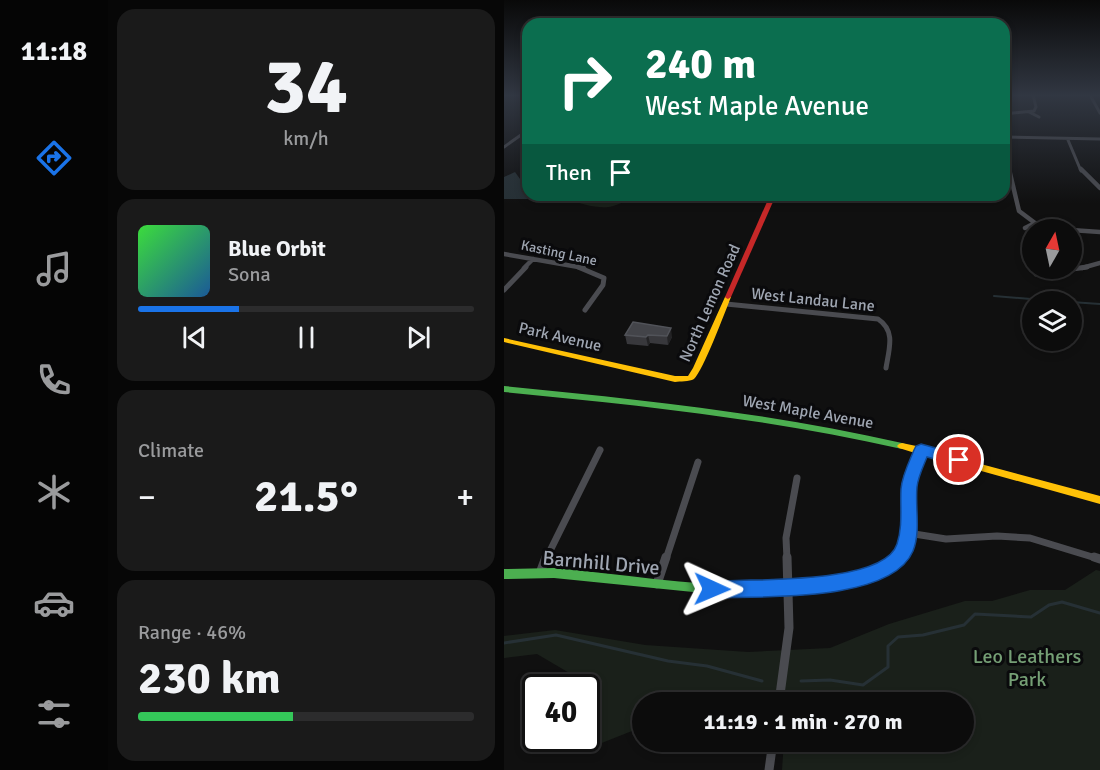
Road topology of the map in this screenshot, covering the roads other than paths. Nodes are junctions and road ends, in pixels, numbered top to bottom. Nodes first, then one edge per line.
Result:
1 (522, 134) edge
2 (1010, 137) edge
3 (1068, 140) junction
4 (1100, 140) edge
5 (504, 147) edge
6 (1010, 174) edge
7 (1100, 188) edge
8 (770, 201) edge
9 (1030, 219) edge
10 (1082, 231) edge
11 (1100, 232) edge
12 (504, 254) edge
13 (533, 259) junction
14 (1100, 263) edge
15 (1082, 268) edge
16 (504, 290) edge
17 (726, 304) junction
18 (585, 310) dead end
19 (504, 340) edge
20 (609, 364) joint
21 (886, 368) dead end
22 (504, 389) edge
23 (600, 450) dead end
24 (921, 450) junction
25 (698, 462) dead end
26 (797, 478) dead end
27 (1100, 500) edge
28 (908, 533) junction
29 (1100, 559) edge
30 (540, 573) junction
31 (504, 574) edge
32 (657, 585) junction
33 (789, 587) junction
34 (780, 692) edge
35 (771, 752) edge
36 (769, 770) edge

1 - 5 street
2 - 3 street
3 - 4 street
3 - 7 street
6 - 9 street
8 - 17 street, North Lemon Road
10 - 11 street
12 - 13 street, Kasting Lane
13 - 16 street
13 - 18 street, Kasting Lane
14 - 15 street
17 - 20 street, North Lemon Road
17 - 21 street, West Landau Lane
19 - 20 street, Park Avenue
22 - 24 street, West Maple Avenue
23 - 30 street
24 - 27 street, West Maple Avenue
24 - 28 street, Barnhill Drive
25 - 32 street
26 - 33 street
28 - 29 street
28 - 33 street, Barnhill Drive
30 - 31 street, Barnhill Drive
30 - 32 street, Barnhill Drive
32 - 33 street, Barnhill Drive
33 - 34 street
35 - 36 street

